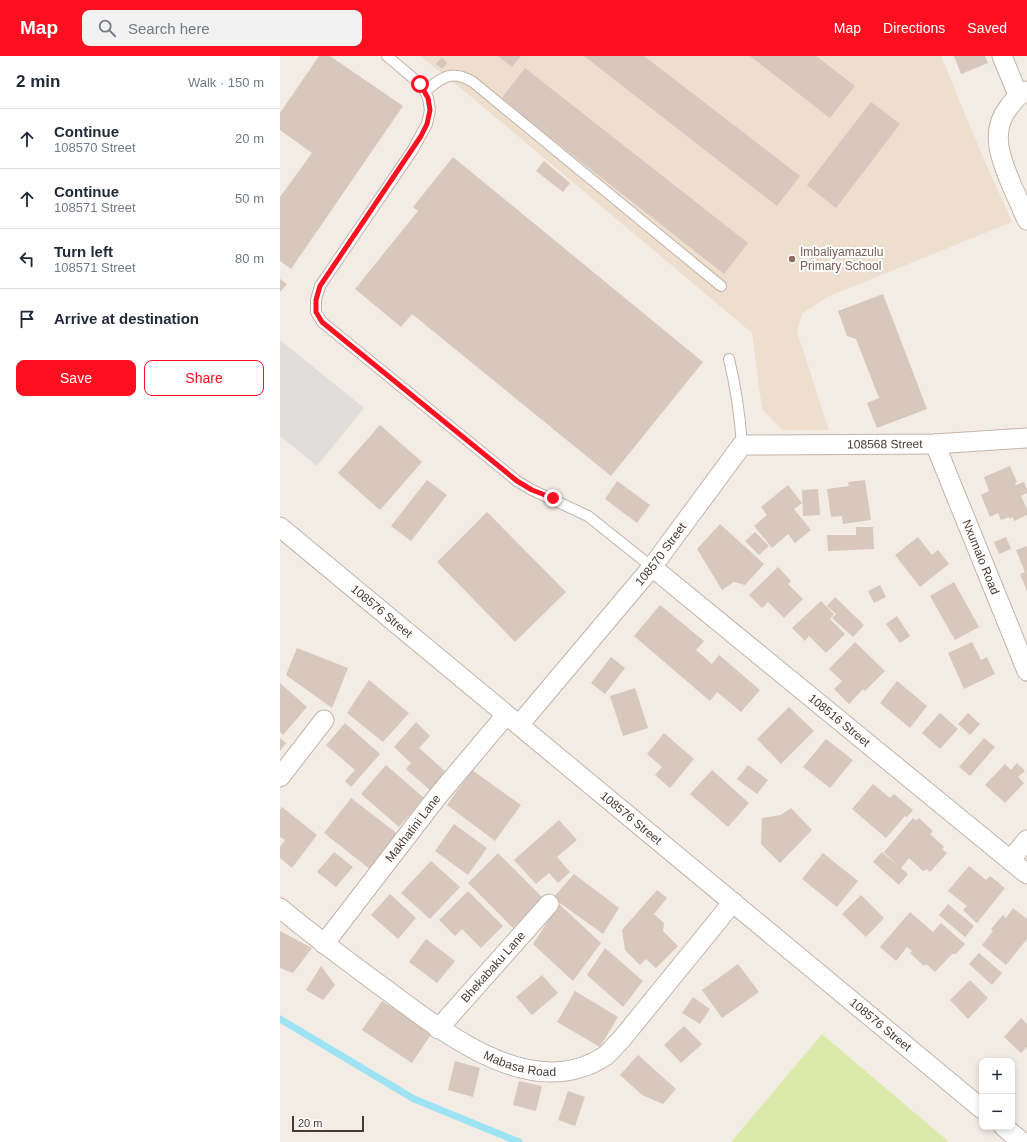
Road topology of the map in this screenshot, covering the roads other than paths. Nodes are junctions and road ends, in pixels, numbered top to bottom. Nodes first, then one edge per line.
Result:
1 (387, 56) edge
2 (1002, 56) edge
3 (425, 91) junction
4 (1023, 93) edge
5 (1027, 220) edge
6 (721, 286) dead end
7 (729, 359) dead end
8 (1027, 438) edge
9 (935, 444) junction
10 (742, 445) junction
11 (283, 536) edge
12 (652, 567) junction
13 (1027, 671) edge
14 (324, 720) dead end
15 (513, 720) junction
16 (280, 778) edge
17 (1027, 840) edge
18 (1010, 860) junction
19 (1027, 874) edge
20 (733, 902) junction
21 (548, 904) dead end
22 (280, 908) edge
23 (324, 944) junction
24 (438, 1029) junction
25 (979, 1107) edge
26 (1008, 1130) edge
27 (1022, 1142) edge

1 - 3 lane
2 - 4 street
3 - 6 lane
3 - 12 lane
4 - 5 street
7 - 10 lane
8 - 9 street, 108568 Street
9 - 10 street, 108568 Street
9 - 13 street, Nxumalo Road
10 - 12 street, 108570 Street
11 - 15 street, 108576 Street
12 - 15 street, 108570 Street
12 - 18 street, 108516 Street
14 - 16 street
15 - 20 street, 108576 Street
15 - 23 street, Makhatini Lane
17 - 18 street
18 - 19 street, 108516 Street
20 - 24 street, Mabasa Road
20 - 25 street, 108576 Street
21 - 24 street, Bhekabaku Lane
22 - 23 street, Mabasa Road
23 - 24 street, Mabasa Road
26 - 27 street

